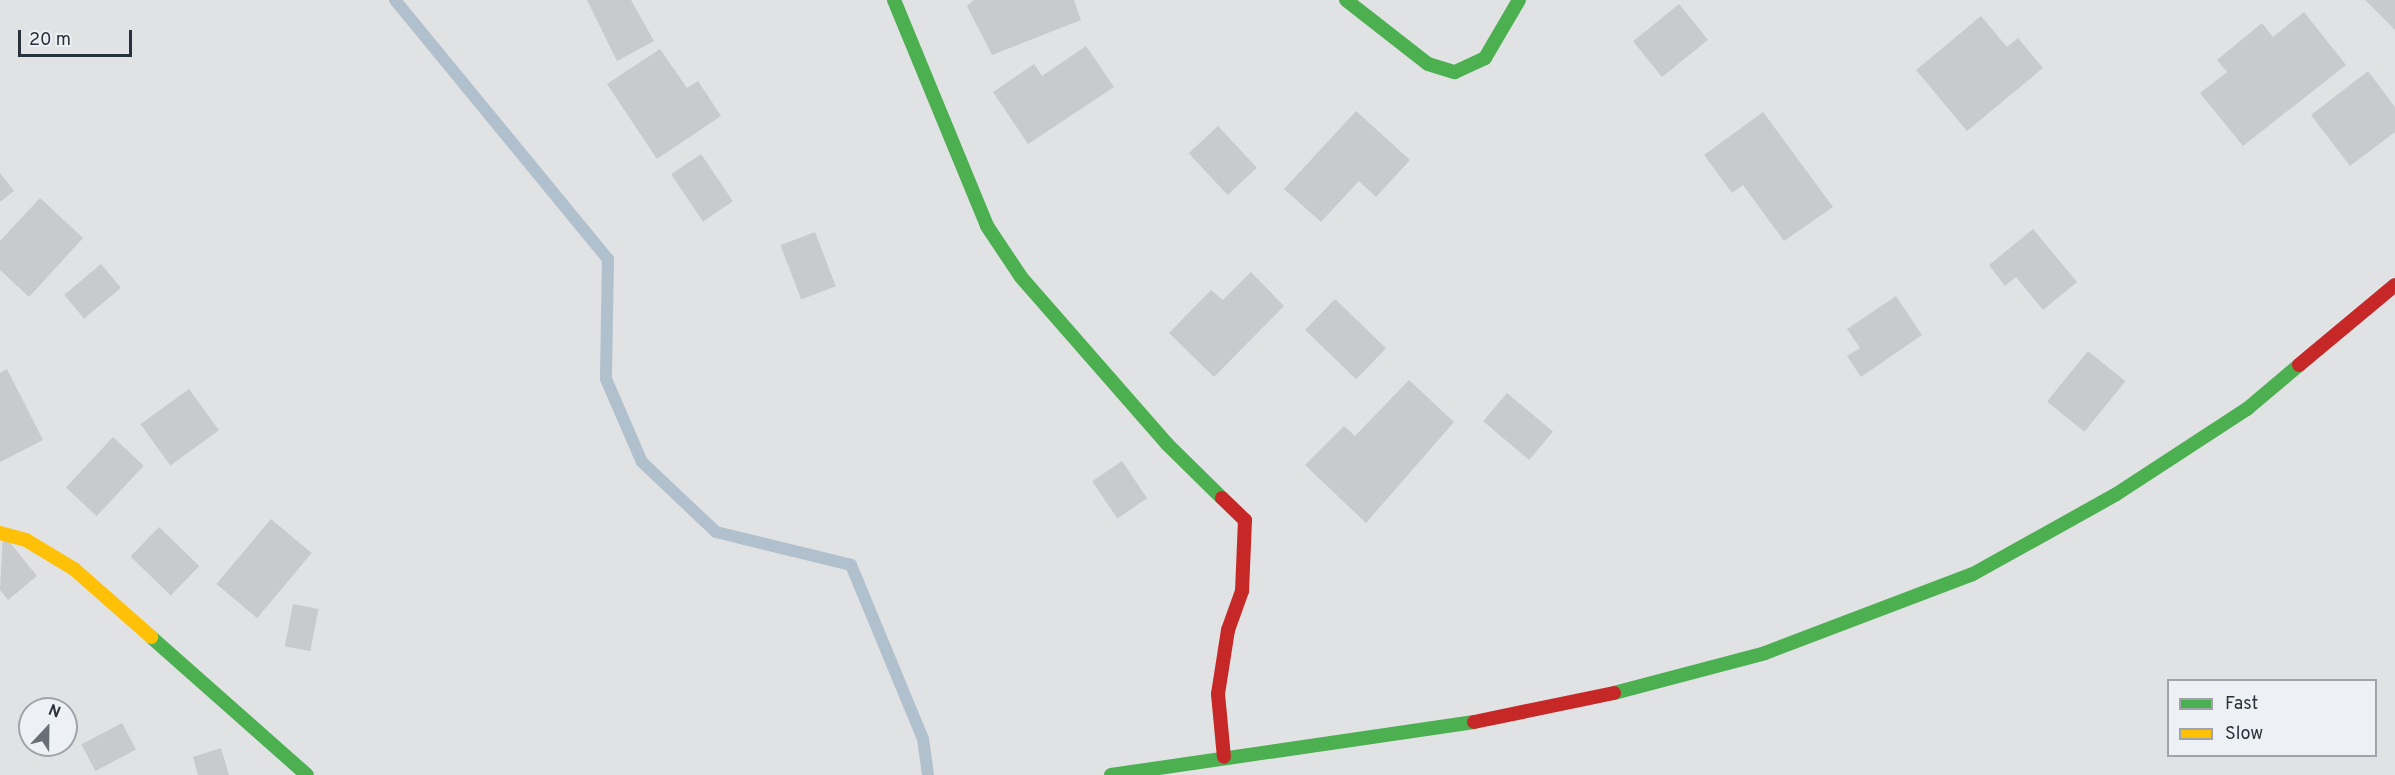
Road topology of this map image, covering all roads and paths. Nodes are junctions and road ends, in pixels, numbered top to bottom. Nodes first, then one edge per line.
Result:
1 (894, 0) edge
2 (1346, 0) edge
3 (1519, 0) edge
4 (2395, 285) edge
5 (0, 533) edge
6 (1224, 757) junction
7 (307, 775) edge
8 (1111, 775) edge

1 - 6 street
2 - 3 street
4 - 6 street
5 - 7 street
6 - 8 street

